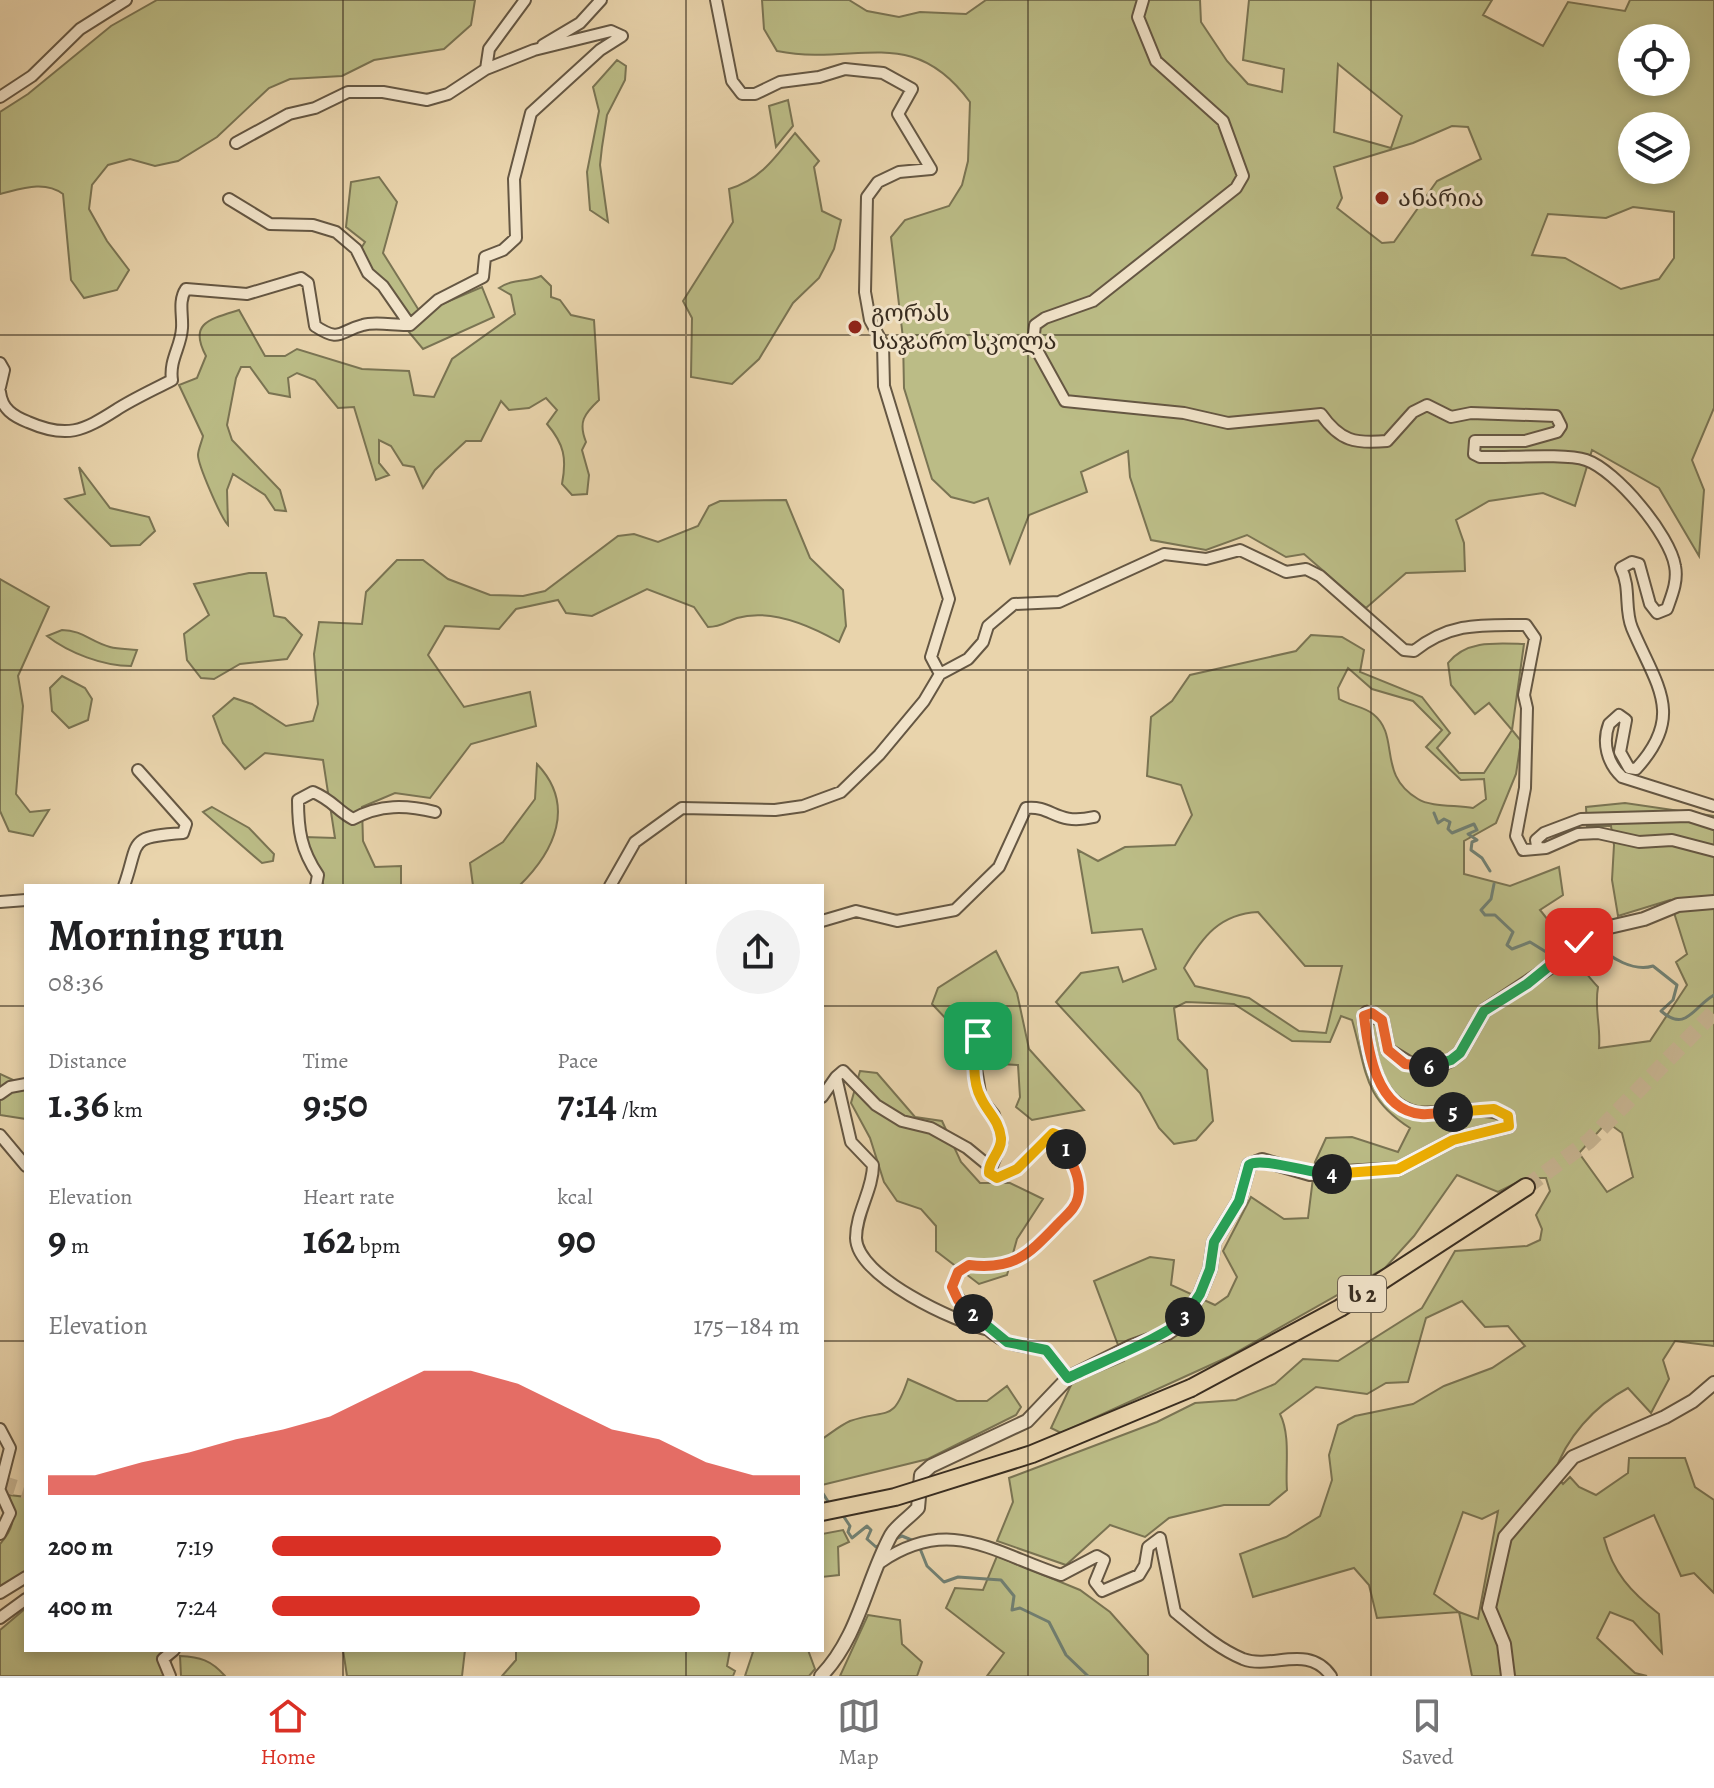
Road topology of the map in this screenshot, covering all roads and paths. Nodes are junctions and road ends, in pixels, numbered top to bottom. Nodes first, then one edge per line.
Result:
1 (126, 0) edge
2 (525, 0) edge
3 (601, 0) edge
4 (716, 0) edge
5 (1143, 0) edge
6 (534, 50) junction
7 (486, 69) junction
8 (0, 97) edge
9 (236, 143) dead end
10 (229, 199) dead end
11 (410, 325) junction
12 (0, 363) edge
13 (0, 390) edge
14 (940, 674) junction
15 (138, 770) dead end
16 (1714, 806) edge
17 (435, 812) dead end
18 (1094, 817) dead end
19 (1714, 824) edge
20 (1537, 846) junction
21 (1714, 851) edge
22 (124, 884) edge
23 (316, 884) edge
24 (611, 884) edge
25 (24, 900) edge
26 (0, 902) edge
27 (1714, 902) edge
28 (824, 920) edge
29 (1002, 1016) dead end
30 (836, 1077) junction
31 (24, 1084) edge
32 (0, 1094) edge
33 (824, 1094) edge
34 (0, 1135) edge
35 (24, 1164) edge
36 (989, 1166) junction
37 (1526, 1187) tunnel mouth
38 (992, 1331) junction
39 (1068, 1378) junction
40 (1714, 1383) edge
41 (0, 1429) edge
42 (0, 1489) edge
43 (824, 1512) edge
44 (0, 1534) edge
45 (881, 1562) junction
46 (24, 1578) edge
47 (0, 1593) edge
48 (24, 1600) edge
49 (0, 1618) edge
50 (172, 1652) edge
51 (170, 1676) edge
52 (821, 1676) edge
53 (1331, 1676) edge
54 (1508, 1676) edge

1 - 8 street
2 - 7 street
3 - 6 street
4 - 14 street
5 - 16 street
6 - 7 street
6 - 11 street
7 - 9 street
10 - 11 street
11 - 13 street
12 - 13 street
14 - 20 street
14 - 24 street
15 - 22 street
17 - 23 street
18 - 28 street
19 - 20 street
20 - 21 street
25 - 26 street
27 - 39 street
29 - 36 street
30 - 33 street
30 - 36 street
30 - 38 street
31 - 32 street
34 - 35 street
36 - 38 street
37 - 43 highway, ს 2, bridge
38 - 39 street
39 - 45 street
40 - 54 street
41 - 42 street
42 - 44 street
45 - 52 street
45 - 53 street
46 - 47 street
48 - 49 street
50 - 51 street

